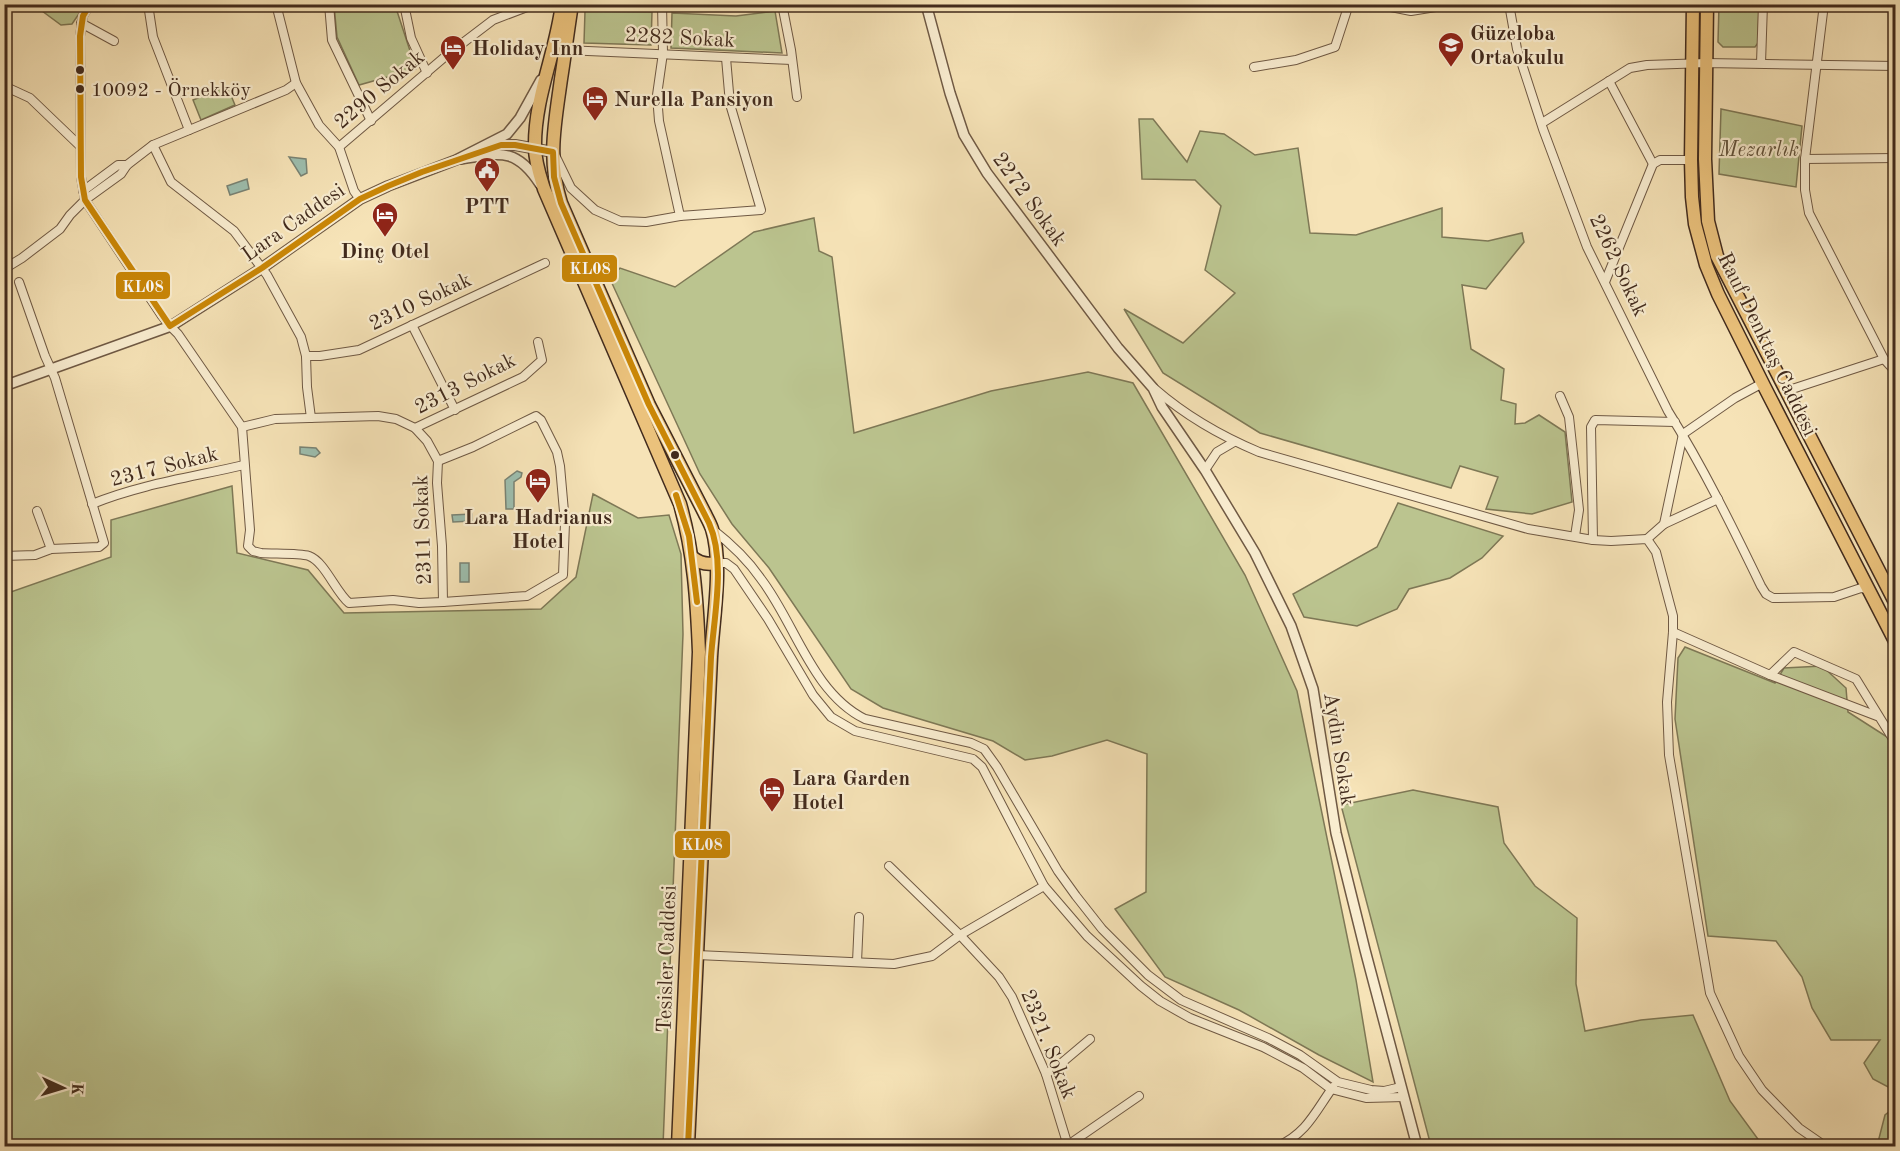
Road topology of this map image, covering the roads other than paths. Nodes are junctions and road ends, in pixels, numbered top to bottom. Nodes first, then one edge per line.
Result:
1 (90, 4) edge
2 (148, 4) edge
3 (276, 4) edge
4 (329, 4) edge
5 (404, 4) edge
6 (535, 4) edge
7 (562, 4) edge
8 (572, 4) edge
9 (634, 4) edge
10 (780, 4) edge
11 (927, 4) edge
12 (1348, 4) edge
13 (1376, 4) edge
14 (1454, 4) edge
15 (1509, 4) edge
16 (1693, 4) edge
17 (1707, 4) edge
18 (1763, 4) edge
19 (1824, 4) edge
20 (662, 5) edge
21 (1400, 7) edge
22 (81, 23) junction
23 (114, 41) dead end
24 (565, 50) junction
25 (663, 53) junction
26 (726, 58) junction
27 (792, 60) junction
28 (1692, 63) junction
29 (1706, 63) junction
30 (1761, 63) junction
31 (1817, 63) junction
32 (1896, 66) edge
33 (1254, 67) dead end
34 (547, 70) junction
35 (427, 73) junction
36 (1609, 81) junction
37 (297, 83) junction
38 (4, 86) edge
39 (797, 97) dead end
40 (371, 121) junction
41 (1542, 123) junction
42 (189, 130) junction
43 (153, 145) junction
44 (80, 146) junction
45 (339, 147) junction
46 (535, 150) junction
47 (553, 152) junction
48 (1896, 158) edge
49 (1805, 159) junction
50 (456, 160) junction
51 (1691, 160) junction
52 (1653, 164) junction
53 (127, 165) junction
54 (544, 189) junction
55 (83, 191) junction
56 (360, 199) junction
57 (86, 200) junction
58 (680, 216) junction
59 (545, 263) dead end
60 (262, 268) junction
61 (4, 269) edge
62 (19, 282) dead end
63 (1605, 282) junction
64 (412, 325) junction
65 (170, 326) junction
66 (538, 342) dead end
67 (306, 356) junction
68 (1884, 359) junction
69 (50, 368) junction
70 (1896, 372) edge
71 (4, 386) edge
72 (1764, 386) junction
73 (1153, 388) junction
74 (1786, 391) junction
75 (1560, 396) dead end
76 (454, 410) junction
77 (311, 418) junction
78 (1675, 422) junction
79 (242, 427) junction
80 (415, 428) junction
81 (1683, 434) junction
82 (1234, 442) junction
83 (438, 461) junction
84 (244, 465) junction
85 (1205, 470) junction
86 (1718, 499) junction
87 (92, 504) junction
88 (37, 511) dead end
89 (1664, 524) junction
90 (712, 529) junction
91 (689, 536) junction
92 (1575, 536) junction
93 (1647, 538) junction
94 (1593, 540) junction
95 (51, 549) junction
96 (4, 556) edge
97 (692, 557) junction
98 (716, 563) junction
99 (1868, 589) junction
100 (442, 602) junction
101 (1896, 604) edge
102 (1673, 632) junction
103 (1896, 643) edge
104 (1770, 675) junction
105 (1877, 716) junction
106 (1896, 744) edge
107 (889, 866) dead end
108 (1044, 886) junction
109 (859, 917) dead end
110 (960, 935) junction
111 (697, 955) junction
112 (857, 962) junction
113 (1090, 1039) dead end
114 (1046, 1074) junction
115 (1338, 1082) junction
116 (1401, 1086) junction
117 (1331, 1089) junction
118 (1139, 1096) dead end
119 (1404, 1097) junction
120 (678, 1146) edge
121 (688, 1146) edge
122 (1068, 1146) edge
123 (1278, 1146) edge
124 (1417, 1146) edge
125 (1825, 1146) edge

1 - 22 street
2 - 42 street
3 - 37 street
4 - 40 street
5 - 35 street
6 - 35 street, 2290 Sokak
7 - 34 main road, Lara Caddesi
8 - 24 main road
9 - 20 street
10 - 20 street
10 - 27 street
11 - 73 street, 2272 Sokak
12 - 33 street
13 - 21 street
14 - 21 street
15 - 41 street, 2262 Sokak
16 - 28 main road, Rauf Denktaş Caddesi
17 - 29 main road, Rauf Denktaş Caddesi
18 - 30 street
19 - 31 street
20 - 25 street
22 - 23 street
22 - 44 street
24 - 25 street, 2282 Sokak
24 - 47 main road
25 - 26 street, 2282 Sokak
25 - 58 street
26 - 27 street, 2282 Sokak
26 - 58 street
27 - 39 street
28 - 29 street
28 - 36 street
28 - 51 main road, Rauf Denktaş Caddesi
29 - 30 street
29 - 74 main road, Rauf Denktaş Caddesi
30 - 31 street
31 - 32 street
31 - 49 street
34 - 46 main road, Tesisler Caddesi
34 - 50 street, Lara Caddesi
35 - 40 street, 2290 Sokak
36 - 41 street
36 - 52 street
37 - 42 street
37 - 45 street
38 - 44 street
40 - 45 street, 2290 Sokak
41 - 63 street, 2262 Sokak
42 - 43 street
43 - 53 street
43 - 60 street
44 - 55 street
45 - 56 street
46 - 47 street
46 - 50 street
46 - 54 main road, Tesisler Caddesi
47 - 58 street
47 - 90 main road
48 - 49 street
49 - 68 street
50 - 54 street
50 - 56 street, Lara Caddesi
51 - 52 street
51 - 72 main road, Rauf Denktaş Caddesi
52 - 63 street
53 - 55 street
53 - 57 street
54 - 91 main road, Tesisler Caddesi
55 - 57 street
56 - 60 street, Lara Caddesi
57 - 61 street
57 - 65 street
59 - 64 street, 2310 Sokak
60 - 65 street, Lara Caddesi
60 - 67 street
62 - 69 street
63 - 78 street, 2262 Sokak
64 - 67 street, 2310 Sokak
64 - 76 street
65 - 69 street, Lara Caddesi
65 - 79 street
66 - 76 street, 2313 Sokak
67 - 77 street
68 - 70 street
68 - 74 street
69 - 71 street, Lara Caddesi
69 - 87 street
72 - 81 street
72 - 99 main road, Rauf Denktaş Caddesi
73 - 82 street
73 - 85 street, Aydin Sokak
74 - 101 main road, Rauf Denktaş Caddesi
75 - 92 street
76 - 80 street, 2313 Sokak
77 - 79 street, 2313 Sokak
77 - 80 street, 2313 Sokak
78 - 81 street, 2262 Sokak
78 - 94 street
79 - 84 street
80 - 83 street, 2311 Sokak
81 - 86 street, 2262 Sokak
81 - 89 street
82 - 85 street
82 - 92 street
83 - 100 street, 2311 Sokak
83 - 100 street
84 - 87 street, 2317 Sokak
84 - 100 street
85 - 116 street, Aydin Sokak
86 - 89 street
86 - 99 street, 2262 Sokak
87 - 95 street
88 - 95 street
89 - 93 street
90 - 91 main road
90 - 98 main road
90 - 115 street
91 - 97 main road, Tesisler Caddesi
92 - 94 street
93 - 94 street
93 - 102 street
95 - 96 street
97 - 98 main road
97 - 120 main road, Tesisler Caddesi
98 - 108 street
98 - 111 main road
99 - 103 main road, Rauf Denktaş Caddesi
102 - 104 street
102 - 125 street
104 - 105 street
104 - 105 street
105 - 106 street
107 - 110 street, 2321. Sokak
108 - 110 street
108 - 117 street
109 - 112 street
110 - 112 street
110 - 114 street, 2321. Sokak
111 - 112 street
111 - 121 main road
113 - 114 street
114 - 122 street, 2321. Sokak
115 - 116 street
115 - 117 street
116 - 119 street, Aydin Sokak
117 - 119 street
117 - 123 street
118 - 122 street
119 - 124 street, Aydin Sokak

